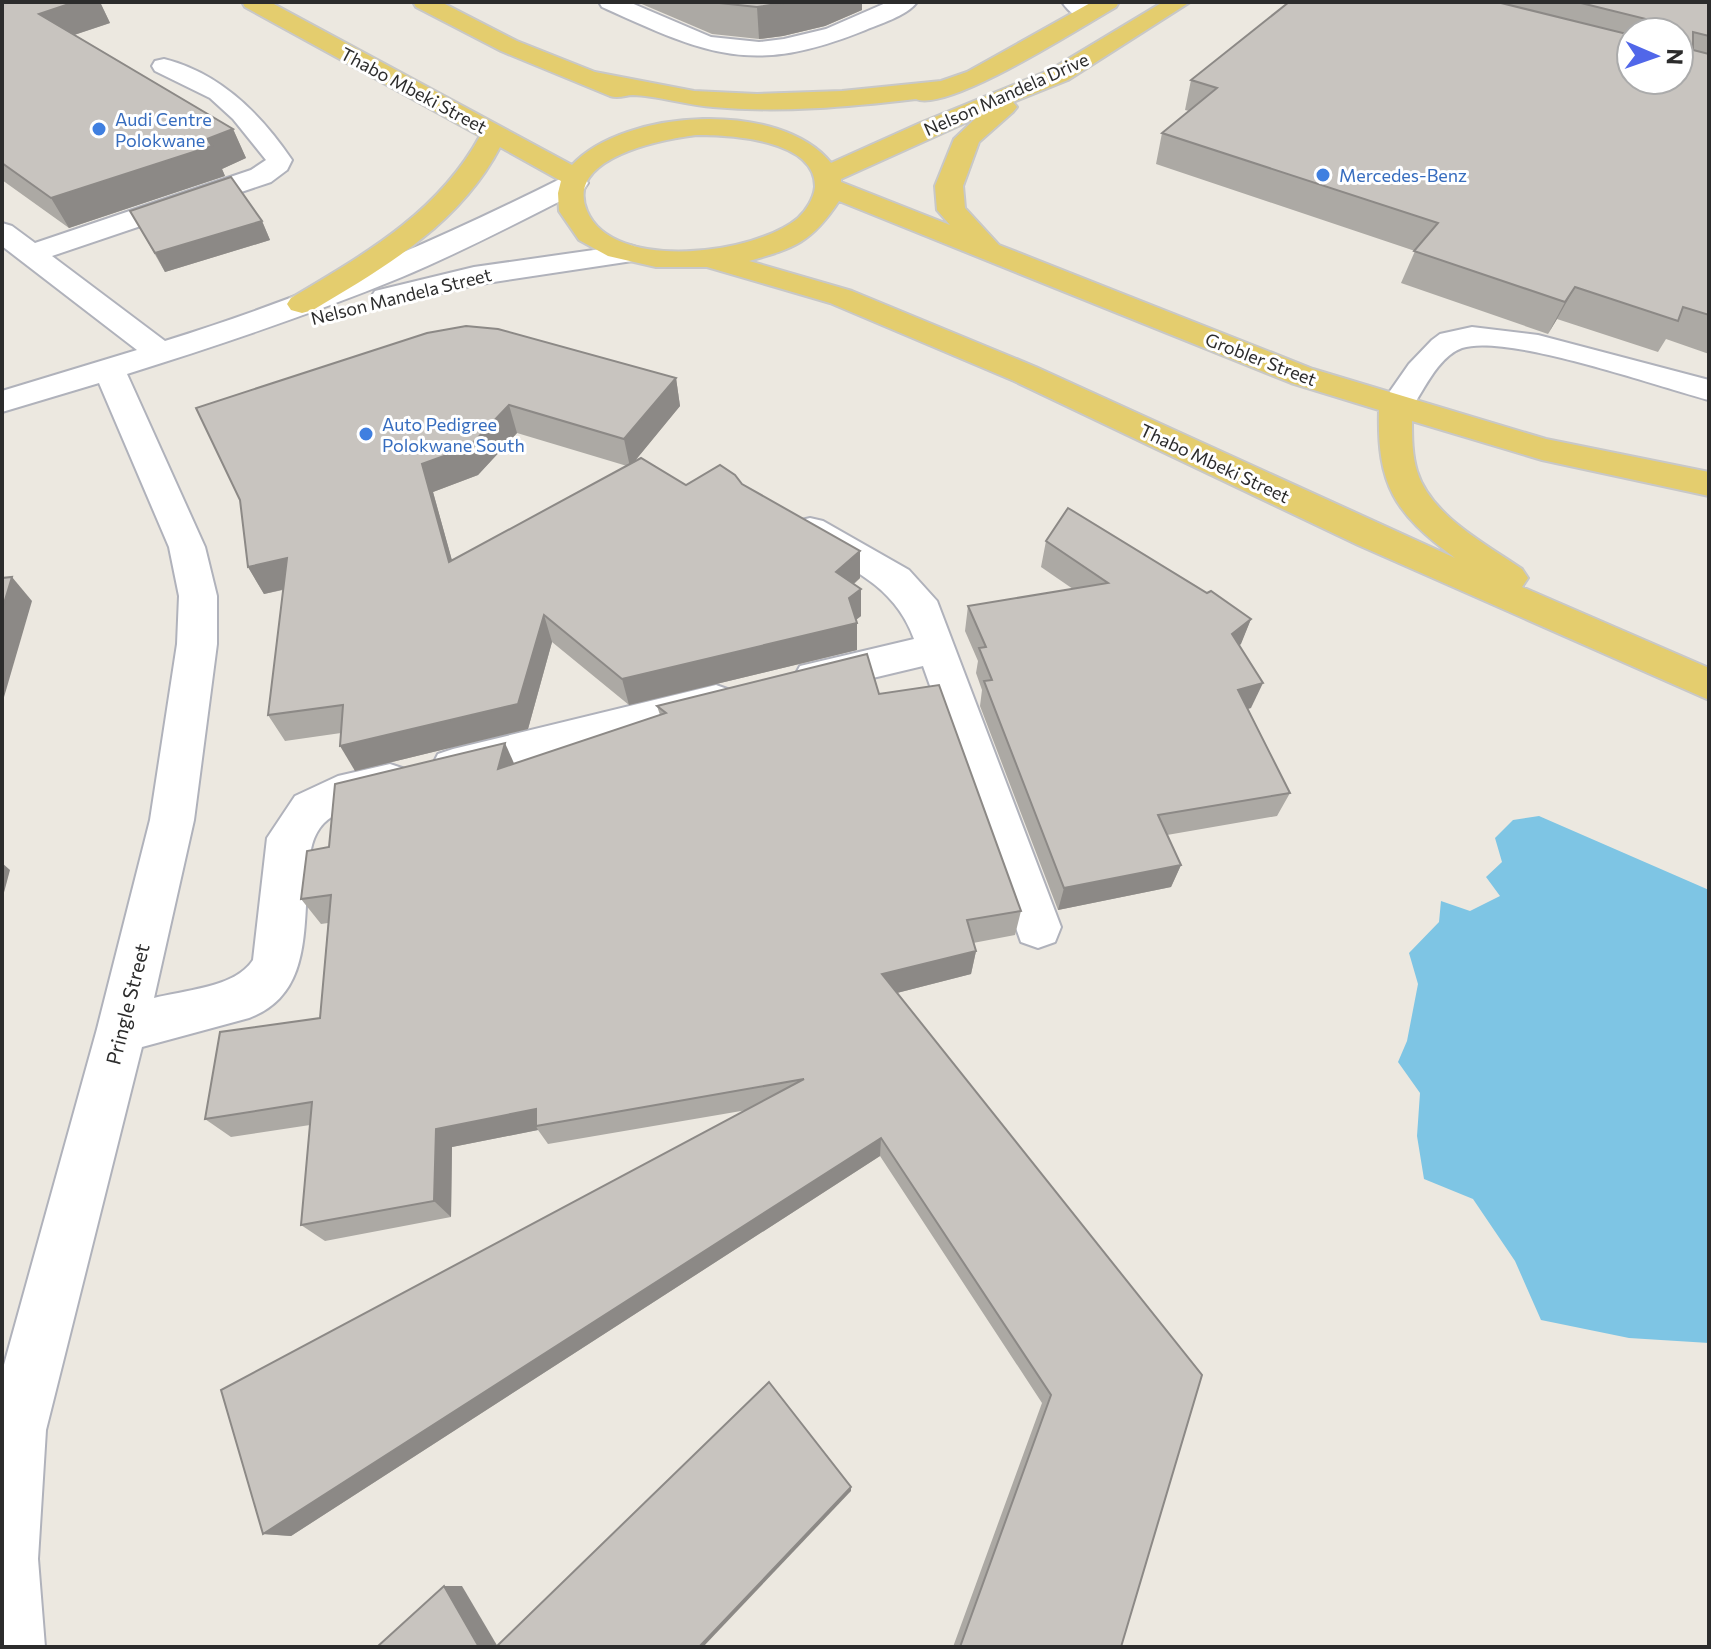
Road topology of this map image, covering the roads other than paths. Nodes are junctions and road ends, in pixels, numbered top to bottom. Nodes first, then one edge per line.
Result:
1 (253, 2) edge
2 (610, 2) edge
3 (906, 2) edge
4 (1179, 2) edge
5 (439, 5) edge
6 (1090, 6) edge
7 (164, 66) dead end
8 (591, 79) junction
9 (955, 87) junction
10 (1021, 92) junction
11 (697, 127) junction
12 (495, 133) junction
13 (777, 137) junction
14 (575, 180) junction
15 (828, 181) junction
16 (2, 232) edge
17 (990, 252) junction
18 (31, 254) junction
19 (629, 254) junction
20 (713, 260) junction
21 (302, 304) junction
22 (220, 336) junction
23 (162, 354) junction
24 (109, 370) junction
25 (1709, 390) edge
26 (2, 402) edge
27 (1396, 407) junction
28 (1709, 484) edge
29 (773, 509) edge
30 (1568, 622) junction
31 (936, 648) junction
32 (1709, 685) edge
33 (1038, 927) dead end
34 (122, 1029) junction
35 (9, 1431) edge
36 (12, 1647) edge

1 - 12 main road, Thabo Mbeki Street
2 - 3 street
4 - 10 main road, Nelson Mandela Drive
5 - 8 main road
6 - 9 main road, Nelson Mandela Drive
7 - 18 street
8 - 9 main road
8 - 11 main road
9 - 13 main road, Nelson Mandela Drive
10 - 15 main road, Nelson Mandela Drive
10 - 17 main road
11 - 13 main road
11 - 14 main road
12 - 14 main road, Thabo Mbeki Street
12 - 21 main road
13 - 15 main road
14 - 19 main road, Thabo Mbeki Street
14 - 21 street, Nelson Mandela Street
15 - 17 main road, Grobler Street
15 - 20 main road, Thabo Mbeki Street
16 - 18 street
17 - 27 main road, Grobler Street
18 - 23 street
19 - 20 main road, Thabo Mbeki Street
19 - 22 street, Nelson Mandela Street
20 - 30 main road, Thabo Mbeki Street
21 - 22 street, Nelson Mandela Street
22 - 23 street, Nelson Mandela Street
23 - 24 street, Nelson Mandela Street
24 - 26 street, Nelson Mandela Street
24 - 34 street, Pringle Street
25 - 27 street
27 - 28 main road, Grobler Street
27 - 30 main road
29 - 31 street
30 - 32 main road, Thabo Mbeki Street
31 - 33 street
31 - 34 street
34 - 35 street, Pringle Street
35 - 36 street, Pringle Street

